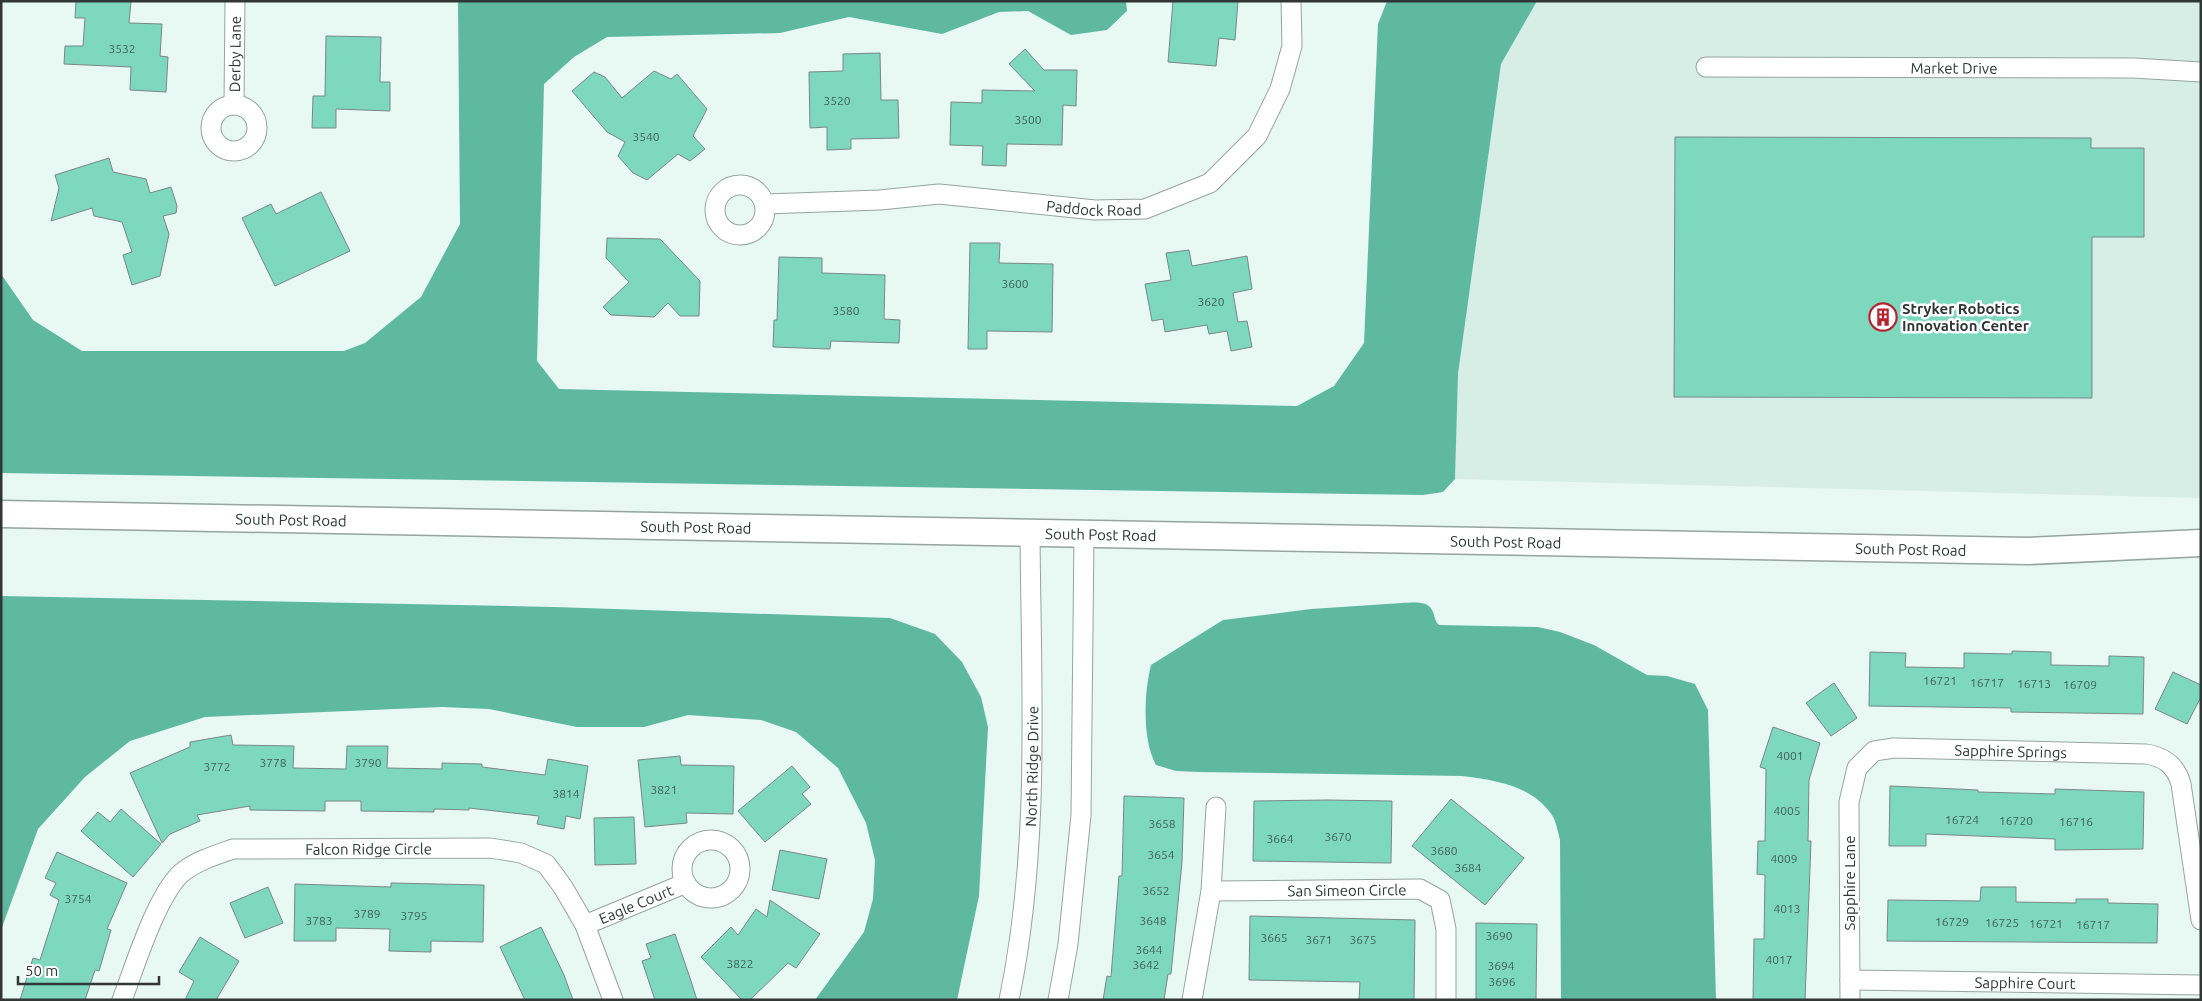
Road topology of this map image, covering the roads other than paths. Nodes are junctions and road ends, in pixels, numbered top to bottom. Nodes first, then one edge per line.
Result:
1 (235, 1) edge
2 (1291, 1) edge
3 (1706, 67) dead end
4 (2201, 72) edge
5 (234, 105) dead end
6 (765, 204) dead end
7 (1, 514) edge
8 (1030, 532) junction
9 (1084, 534) junction
10 (2201, 543) edge
11 (1857, 768) joint
12 (1216, 807) dead end
13 (686, 883) dead end
14 (1210, 891) junction
15 (2201, 920) edge
16 (585, 924) junction
17 (1850, 980) junction
18 (2201, 985) edge
19 (122, 1000) edge
20 (613, 1000) edge
21 (1009, 1000) edge
22 (1058, 1000) edge
23 (1192, 1000) edge
24 (1446, 1000) edge
25 (1850, 1000) edge

1 - 5 street, Derby Lane
2 - 6 street, Paddock Road
3 - 4 street, Market Drive
7 - 8 street, South Post Road
8 - 9 street, South Post Road
8 - 21 street, North Ridge Drive
9 - 10 street, South Post Road
9 - 22 street
11 - 15 street, Sapphire Springs
11 - 17 street, Sapphire Lane
12 - 14 street
13 - 16 street, Eagle Court
14 - 23 street
14 - 24 street, San Simeon Circle
16 - 19 street, Falcon Ridge Circle
16 - 20 street, Falcon Ridge Circle
17 - 18 street, Sapphire Court
17 - 25 street, Sapphire Lane

